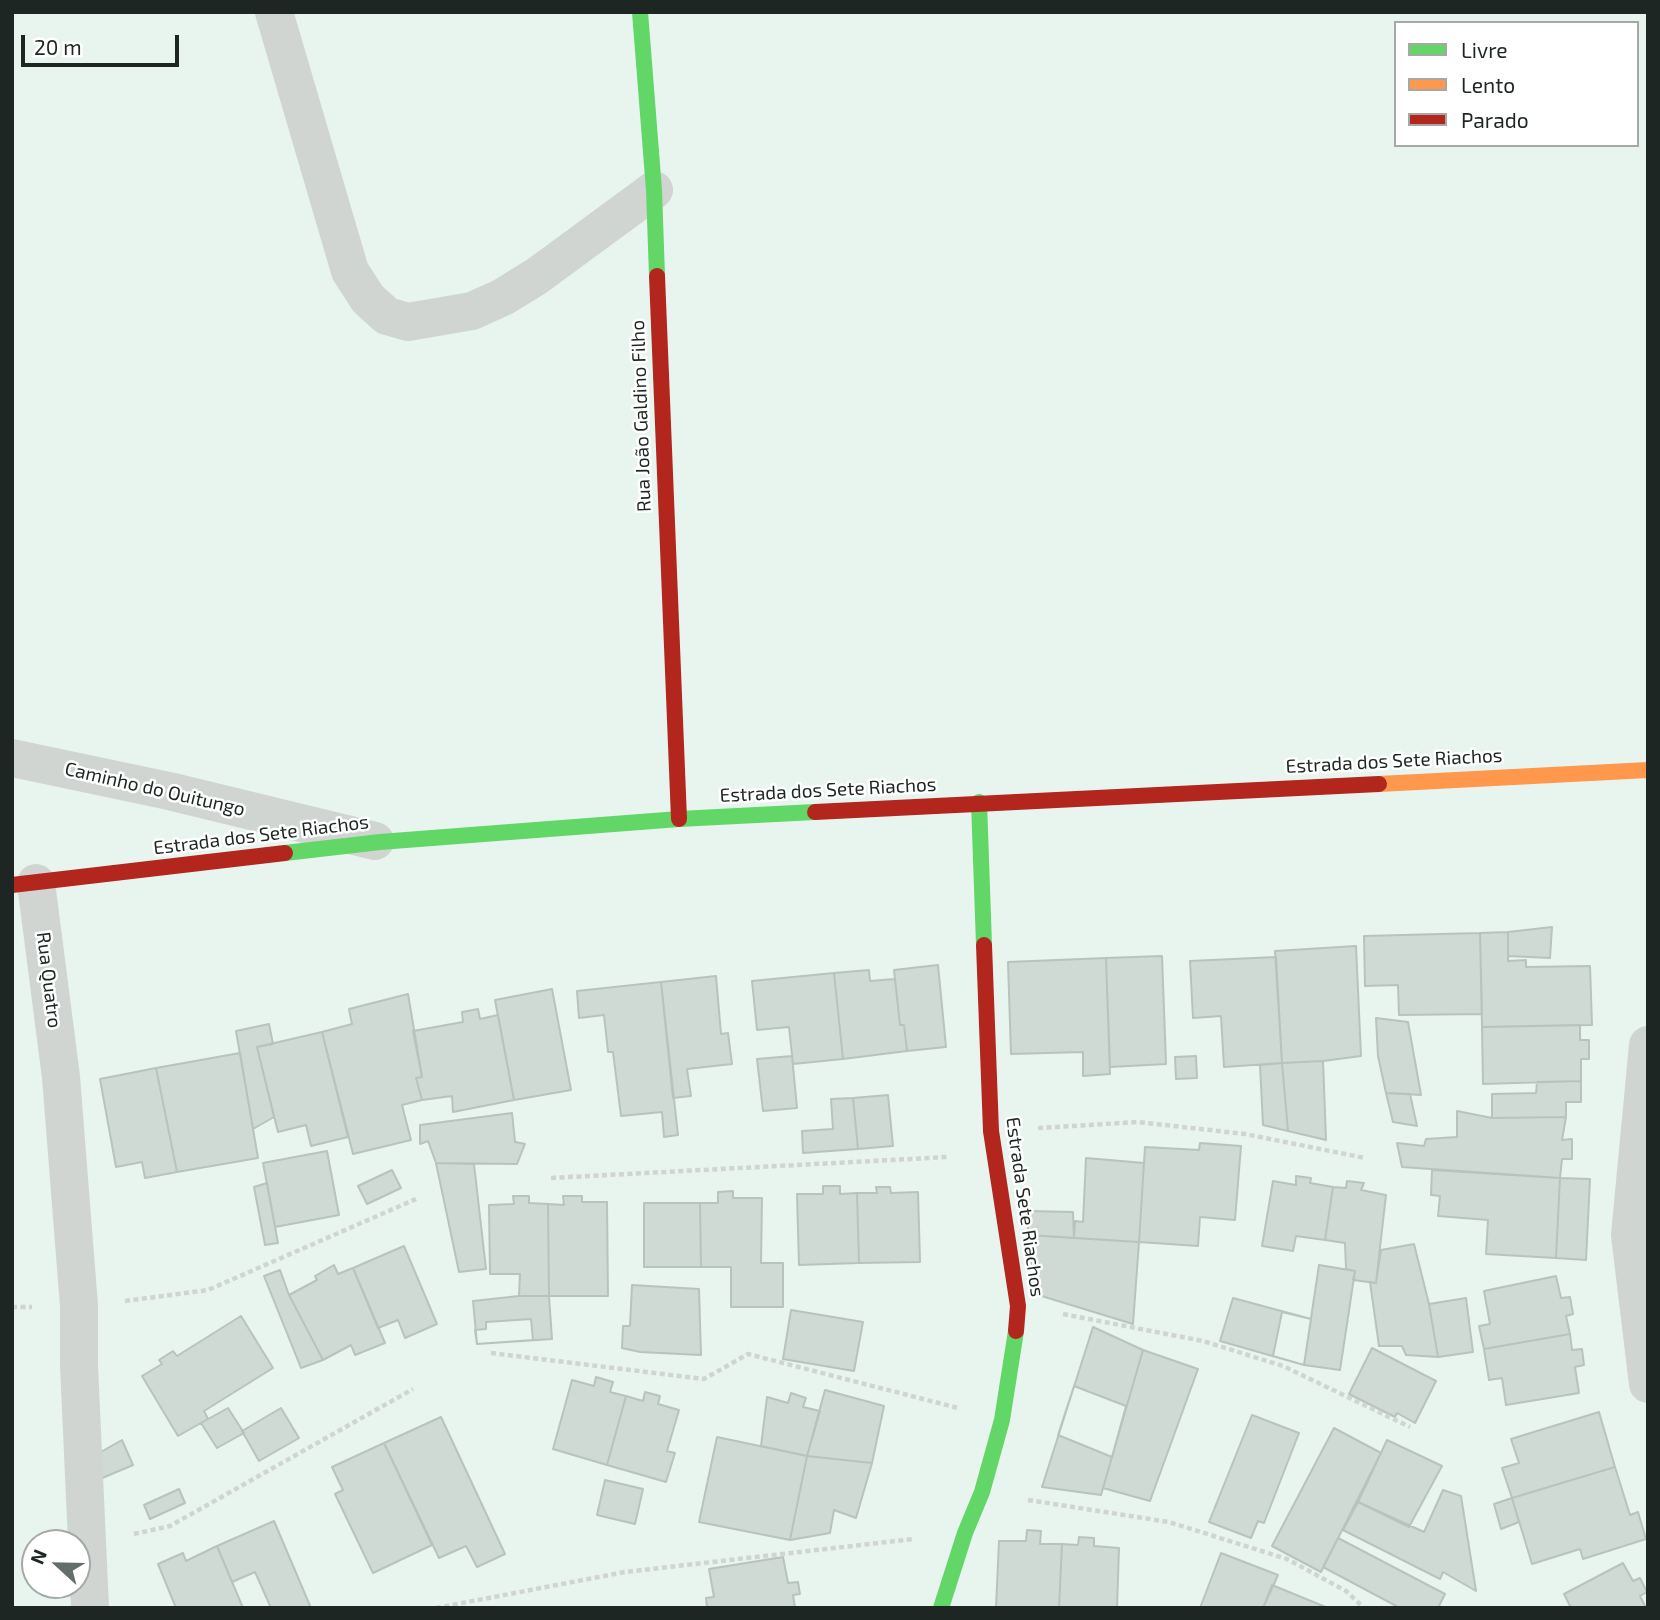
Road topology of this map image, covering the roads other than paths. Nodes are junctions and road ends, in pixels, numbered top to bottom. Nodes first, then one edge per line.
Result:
1 (274, 12) edge
2 (640, 12) edge
3 (654, 190) junction
4 (12, 758) edge
5 (1648, 770) edge
6 (979, 802) junction
7 (679, 819) junction
8 (380, 842) junction
9 (24, 884) edge
10 (1648, 1045) edge
11 (1648, 1384) edge
12 (90, 1608) edge
13 (941, 1608) edge

1 - 3 street
2 - 3 street, Rua João Galdino Filho
3 - 7 street, Rua João Galdino Filho
4 - 8 street, Caminho do Ouitungo
5 - 6 street, Estrada dos Sete Riachos
6 - 7 street, Estrada dos Sete Riachos
6 - 13 street, Estrada Sete Riachos
7 - 8 street, Estrada dos Sete Riachos
8 - 9 street, Estrada dos Sete Riachos
9 - 12 street, Rua Quatro
10 - 11 street

